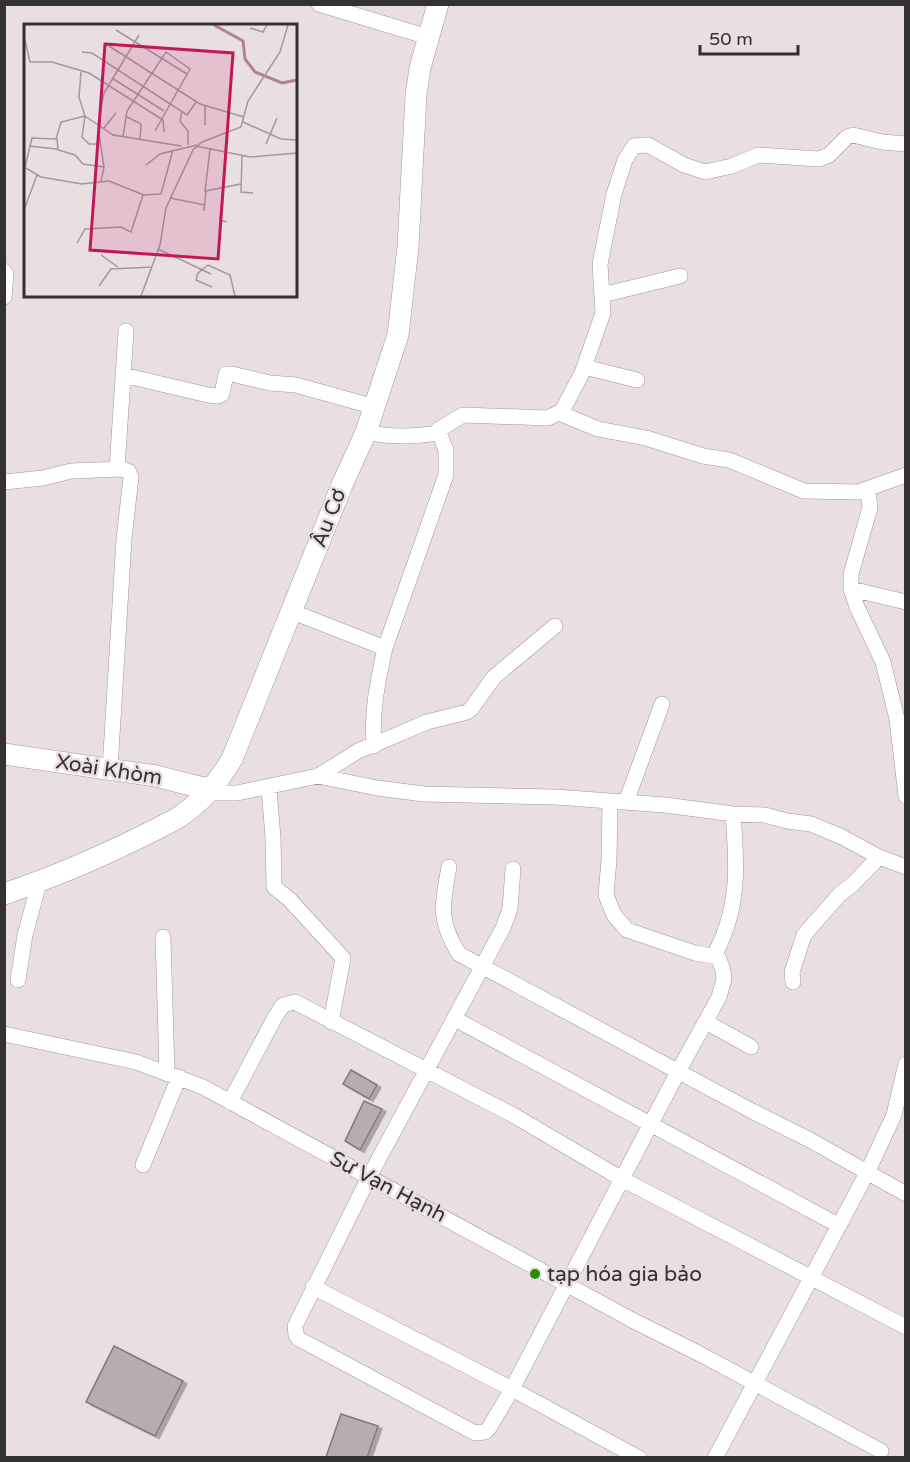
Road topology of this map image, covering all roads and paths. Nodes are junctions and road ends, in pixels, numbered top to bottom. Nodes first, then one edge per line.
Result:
1 (320, 4) edge
2 (438, 4) edge
3 (428, 37) junction
4 (906, 144) edge
5 (4, 271) edge
6 (680, 276) dead end
7 (602, 295) junction
8 (4, 297) edge
9 (126, 331) dead end
10 (584, 367) junction
11 (123, 375) junction
12 (637, 380) dead end
13 (375, 407) junction
14 (559, 413) junction
15 (366, 432) junction
16 (438, 433) junction
17 (117, 469) junction
18 (906, 476) edge
19 (4, 482) edge
20 (868, 489) junction
21 (851, 589) junction
22 (906, 602) edge
23 (293, 612) junction
24 (555, 626) dead end
25 (385, 648) junction
26 (662, 704) dead end
27 (374, 746) junction
28 (903, 752) edge
29 (4, 754) edge
30 (110, 770) junction
31 (318, 776) junction
32 (269, 788) junction
33 (211, 791) junction
34 (906, 796) edge
35 (610, 801) junction
36 (626, 802) junction
37 (733, 814) junction
38 (879, 857) junction
39 (449, 867) dead end
40 (906, 867) edge
41 (513, 869) dead end
42 (39, 883) junction
43 (4, 894) edge
44 (163, 938) dead end
45 (717, 957) junction
46 (482, 966) junction
47 (18, 980) dead end
48 (793, 982) dead end
49 (455, 1019) junction
50 (331, 1022) junction
51 (706, 1022) junction
52 (4, 1034) edge
53 (751, 1047) dead end
54 (906, 1064) edge
55 (678, 1070) junction
56 (427, 1071) junction
57 (173, 1074) junction
58 (230, 1102) junction
59 (652, 1124) junction
60 (143, 1165) dead end
61 (867, 1173) junction
62 (369, 1177) junction
63 (622, 1179) junction
64 (906, 1194) edge
65 (838, 1225) junction
66 (809, 1278) junction
67 (567, 1284) junction
68 (313, 1287) junction
69 (906, 1327) edge
70 (756, 1383) junction
71 (512, 1389) junction
72 (880, 1451) dead end
73 (639, 1458) edge
74 (715, 1458) edge

1 - 3 street
2 - 3 main road, Âu Cơ
3 - 13 main road, Âu Cơ
4 - 7 street
5 - 8 street
6 - 7 street
7 - 10 street
9 - 11 street
10 - 12 street
10 - 14 street
11 - 13 street
11 - 17 street
13 - 15 main road, Âu Cơ
14 - 16 street
14 - 20 street
15 - 16 street
15 - 23 main road, Âu Cơ
16 - 25 street
17 - 19 street
17 - 30 street
18 - 20 street
20 - 21 street
21 - 22 street
21 - 28 street
23 - 25 street
23 - 33 main road, Âu Cơ
24 - 27 street
25 - 27 street
26 - 36 street
27 - 31 street
28 - 34 street
29 - 30 main road, Xoài Khòm
30 - 33 main road, Xoài Khòm
31 - 32 street
31 - 35 street
32 - 33 street
32 - 50 street
33 - 42 main road, Âu Cơ
35 - 36 street
35 - 45 street
36 - 37 street
37 - 38 street
37 - 45 street
38 - 40 street
38 - 48 street
39 - 46 street
41 - 46 street
42 - 43 main road, Âu Cơ
42 - 47 street
44 - 57 street
45 - 51 street
46 - 49 street
46 - 55 street
49 - 56 street
49 - 59 street
50 - 56 street
50 - 58 street
51 - 53 street
51 - 55 street
52 - 57 street, Sư Vạn Hạnh
54 - 61 street
55 - 59 street
55 - 61 street
56 - 62 street
56 - 63 street
57 - 58 street, Sư Vạn Hạnh
57 - 60 street
58 - 62 street, Sư Vạn Hạnh
59 - 63 street
59 - 65 street
61 - 64 street
61 - 65 street
62 - 67 street, Sư Vạn Hạnh
62 - 68 street
63 - 66 street
63 - 67 street
65 - 66 street
66 - 69 street
66 - 70 street
67 - 70 street, Sư Vạn Hạnh
67 - 71 street
68 - 71 street
68 - 71 street
70 - 72 street, Sư Vạn Hạnh
70 - 74 street
71 - 73 street

